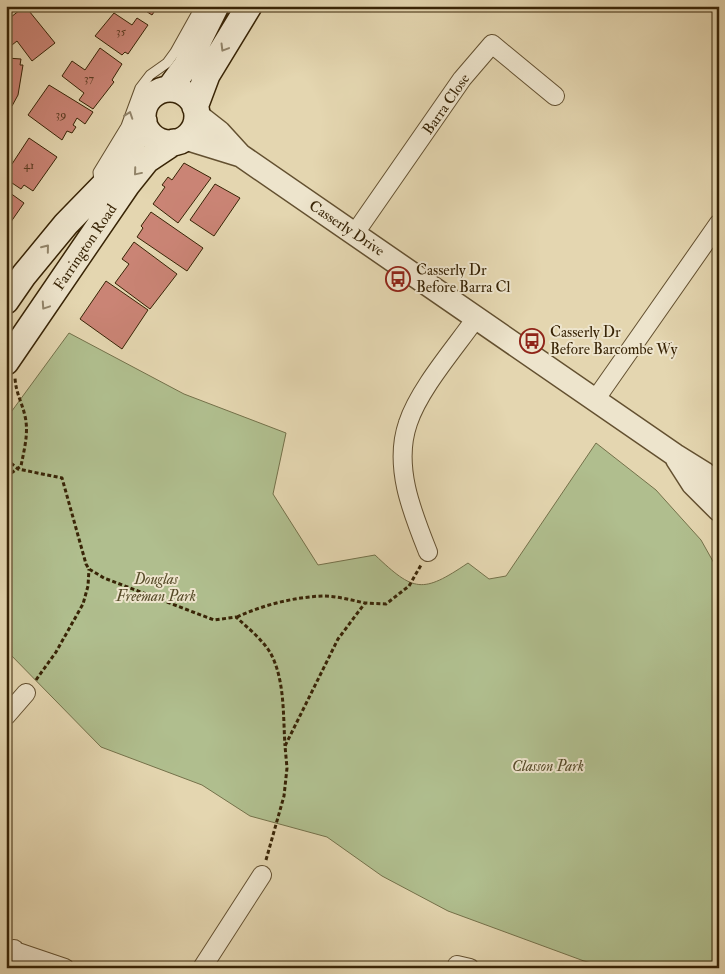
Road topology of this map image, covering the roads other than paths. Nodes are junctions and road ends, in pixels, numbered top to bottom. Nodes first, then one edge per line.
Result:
1 (216, 6) edge
2 (250, 6) edge
3 (169, 89) junction
4 (555, 96) dead end
5 (196, 110) junction
6 (144, 121) junction
7 (179, 140) junction
8 (240, 156) junction
9 (100, 190) junction
10 (719, 223) edge
11 (355, 233) junction
12 (6, 301) edge
13 (476, 318) junction
14 (11, 369) edge
15 (595, 400) junction
16 (675, 455) junction
17 (719, 487) edge
18 (718, 509) edge
19 (428, 552) road end
20 (26, 693) road end
21 (6, 716) edge
22 (262, 875) road end
23 (10, 948) edge
24 (7, 968) edge
25 (65, 968) edge
26 (202, 968) edge

1 - 3 main road
9 -> 1 lane
2 -> 5 main road
3 - 5 main road
3 - 6 main road
4 - 11 street, Barra Close
5 - 7 main road
5 - 8 street, Casserly Drive
6 - 7 main road
6 - 9 main road, Farrington Road
7 - 8 street, Casserly Drive
7 -> 14 main road, Farrington Road
8 - 11 street, Casserly Drive
12 -> 9 main road, Farrington Road
10 - 15 street
11 - 13 street, Casserly Drive
13 - 15 street, Casserly Drive
13 - 19 street
15 - 16 street, Casserly Drive
16 - 17 street, Casserly Drive
16 - 18 street, Casserly Drive
20 - 21 street
22 - 26 street
23 - 24 street
23 - 25 street

